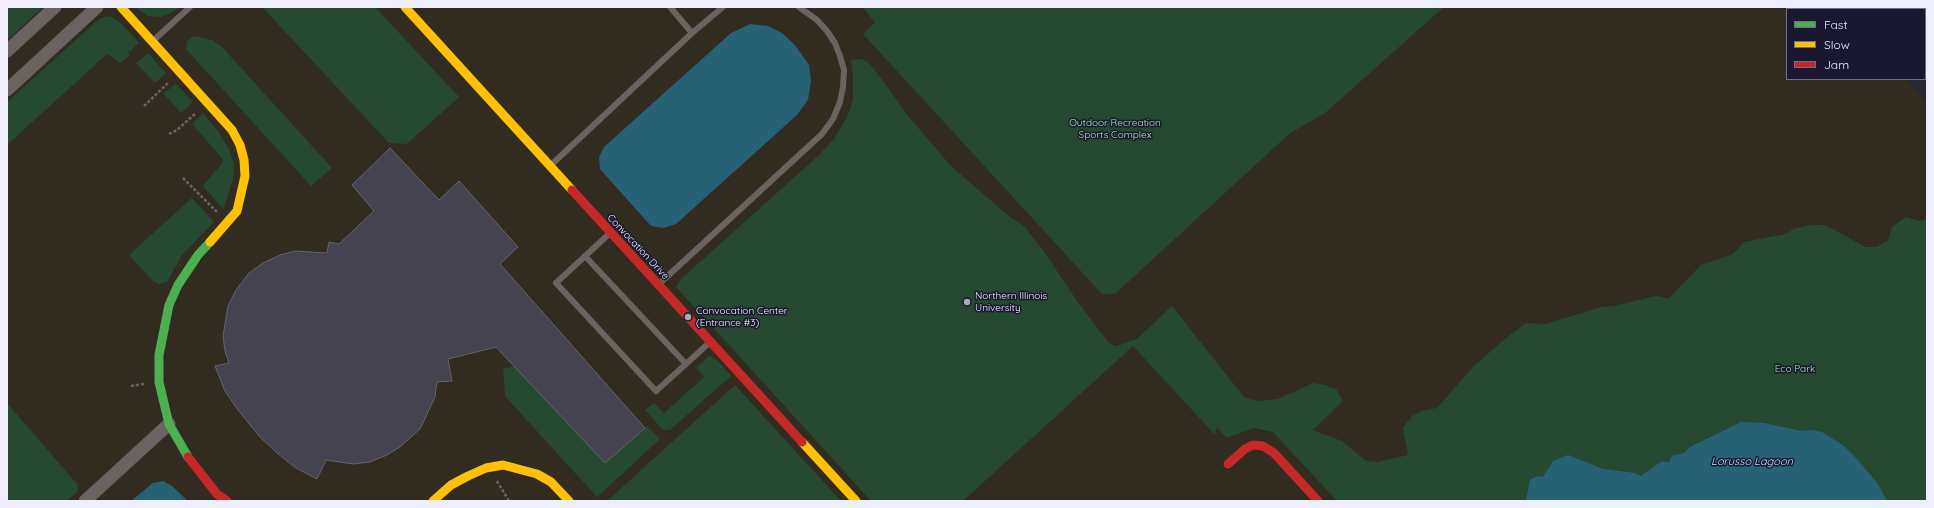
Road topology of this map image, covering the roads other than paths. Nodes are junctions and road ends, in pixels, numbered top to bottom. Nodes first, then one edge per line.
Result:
1 (55, 7) edge
2 (97, 7) edge
3 (121, 7) edge
4 (190, 7) edge
5 (405, 7) edge
6 (670, 7) edge
7 (723, 7) edge
8 (799, 7) edge
9 (692, 33) junction
10 (153, 41) junction
11 (7, 51) edge
12 (7, 90) edge
13 (550, 166) junction
14 (610, 232) junction
15 (585, 256) junction
16 (658, 285) junction
17 (710, 342) junction
18 (686, 364) junction
19 (169, 424) junction
20 (1228, 464) dead end
21 (85, 501) edge
22 (227, 501) edge
23 (433, 501) edge
24 (569, 501) edge
25 (856, 501) edge
26 (1318, 501) edge

1 - 11 street
2 - 12 street
3 - 10 street
4 - 10 lane
5 - 13 street, Convocation Drive
6 - 9 lane
7 - 9 lane
8 - 16 lane
9 - 13 lane
10 - 19 street
13 - 14 street, Convocation Drive
14 - 15 lane
14 - 16 street, Convocation Drive
15 - 18 lane
15 - 18 lane
16 - 17 street, Convocation Drive
17 - 18 lane
17 - 25 street, Convocation Drive
19 - 21 street
19 - 22 street
20 - 26 street
23 - 24 street

